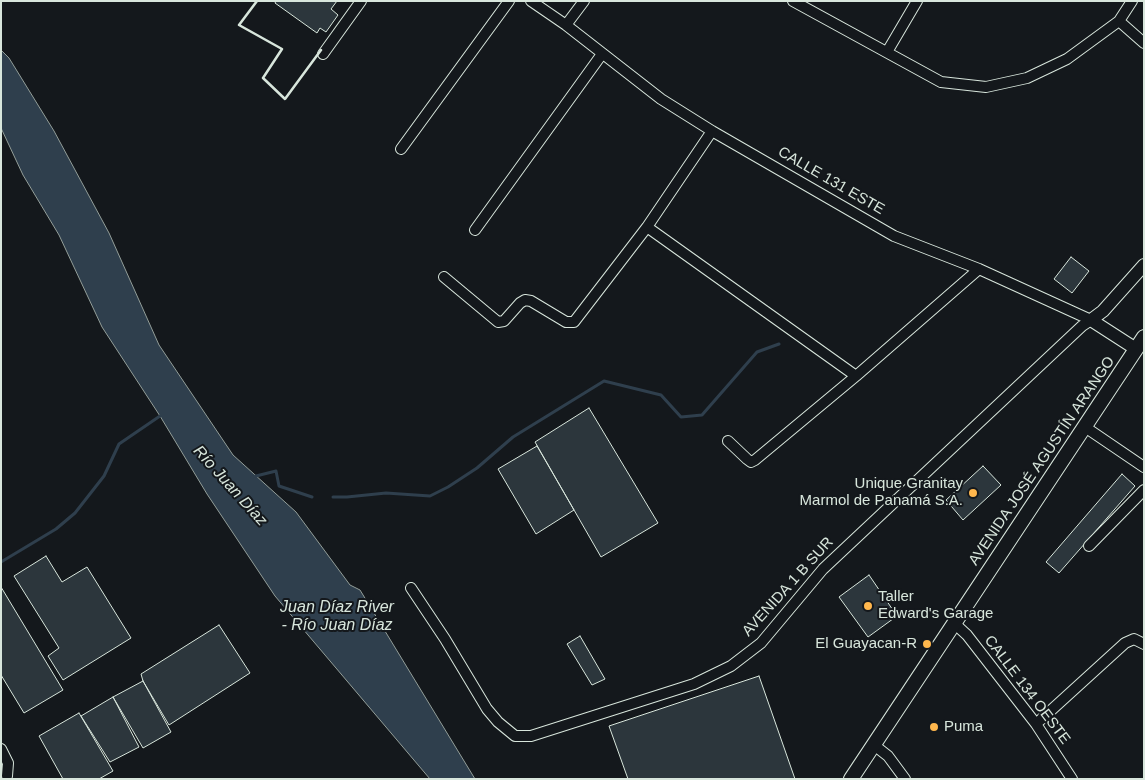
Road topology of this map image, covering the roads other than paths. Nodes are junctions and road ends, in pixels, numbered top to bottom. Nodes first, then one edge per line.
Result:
1 (361, 1) edge
2 (509, 1) edge
3 (532, 1) edge
4 (584, 1) edge
5 (793, 1) edge
6 (917, 1) edge
7 (1132, 1) edge
8 (1119, 21) junction
9 (566, 26) junction
10 (1144, 43) edge
11 (888, 52) junction
12 (323, 54) dead end
13 (602, 54) junction
14 (712, 131) junction
15 (401, 149) dead end
16 (647, 227) junction
17 (475, 230) dead end
18 (1144, 265) edge
19 (979, 269) junction
20 (444, 277) dead end
21 (1091, 320) junction
22 (1140, 343) edge
23 (856, 376) junction
24 (1085, 427) junction
25 (728, 441) dead end
26 (1144, 466) edge
27 (1144, 490) edge
28 (1090, 546) dead end
29 (411, 588) dead end
30 (954, 623) junction
31 (1144, 644) edge
32 (1036, 724) junction
33 (874, 745) junction
34 (1, 749) edge
35 (5, 776) edge
36 (852, 779) edge
37 (905, 779) edge
38 (1072, 779) edge

1 - 12 street
2 - 15 street
3 - 9 street, CALLE 131 ESTE
4 - 9 street
5 - 11 street
6 - 11 street
7 - 8 street
8 - 10 street
8 - 11 street
9 - 13 street, CALLE 131 ESTE
13 - 14 street, CALLE 131 ESTE
13 - 17 street
14 - 16 street
14 - 19 street, CALLE 131 ESTE
16 - 20 street
16 - 23 street
18 - 21 street, AVENIDA 1 B SUR
19 - 21 street, CALLE 131 ESTE
19 - 23 street
21 - 22 street, CALLE 131 ESTE
21 - 29 street, AVENIDA 1 B SUR
22 - 24 main road, AVENIDA JOSÉ AGUSTÍN ARANGO
23 - 25 street
24 - 26 street
24 - 30 main road, AVENIDA JOSÉ AGUSTÍN ARANGO
27 - 28 street
30 - 32 street, CALLE 134 OESTE
30 - 33 main road, AVENIDA JOSÉ AGUSTÍN ARANGO
31 - 32 street
32 - 38 street, CALLE 134 OESTE
33 - 36 main road, AVENIDA JOSÉ AGUSTÍN ARANGO
33 - 37 street
34 - 35 street

